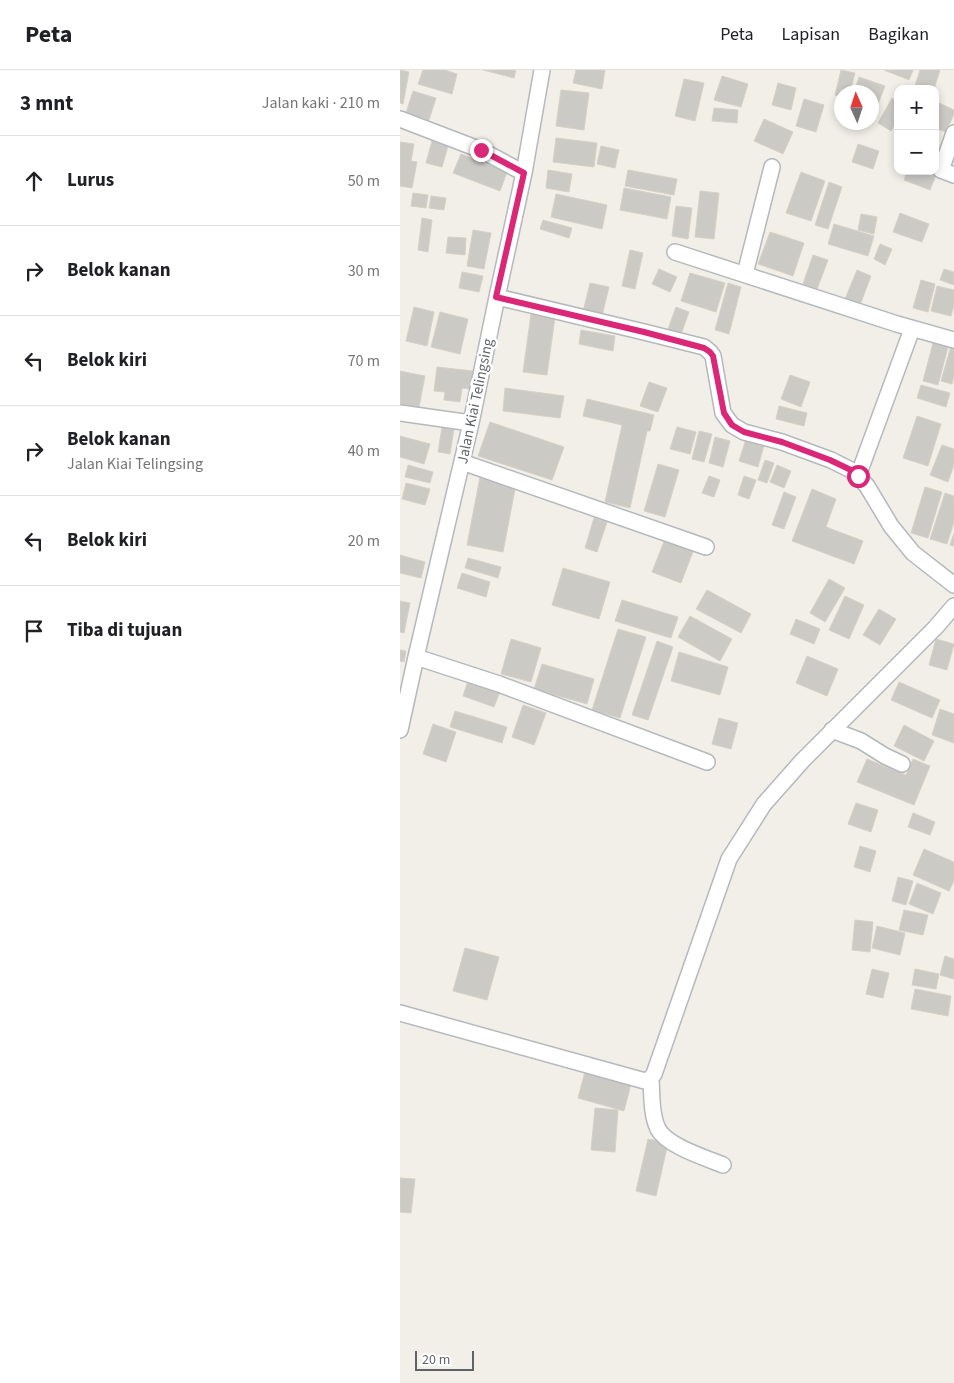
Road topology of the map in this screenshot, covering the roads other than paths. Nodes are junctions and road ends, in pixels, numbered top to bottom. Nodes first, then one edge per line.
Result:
1 (542, 70) edge
2 (400, 119) edge
3 (954, 134) edge
4 (772, 167) dead end
5 (524, 173) junction
6 (954, 175) edge
7 (675, 252) dead end
8 (745, 274) junction
9 (496, 297) junction
10 (912, 328) junction
11 (954, 340) edge
12 (400, 413) edge
13 (471, 423) junction
14 (462, 462) junction
15 (858, 476) junction
16 (706, 547) dead end
17 (954, 585) edge
18 (954, 606) edge
19 (416, 657) junction
20 (402, 707) edge
21 (400, 730) edge
22 (832, 730) junction
23 (707, 762) dead end
24 (902, 764) dead end
25 (400, 1013) edge
26 (651, 1078) junction
27 (723, 1165) dead end

1 - 5 street, Jalan Kiai Telingsing
2 - 5 street
3 - 6 street
4 - 8 street
5 - 9 street, Jalan Kiai Telingsing
7 - 8 street
8 - 10 street
9 - 13 street, Jalan Kiai Telingsing
9 - 15 street
10 - 11 street
10 - 15 street
12 - 13 street
13 - 14 street, Jalan Kiai Telingsing
14 - 16 street
14 - 19 street, Jalan Kiai Telingsing
15 - 17 street
18 - 22 street
19 - 20 street, Jalan Kiai Telingsing
19 - 23 street
20 - 21 street, Jalan Kiai Telingsing
22 - 24 street
22 - 26 street
25 - 26 street
26 - 27 street

